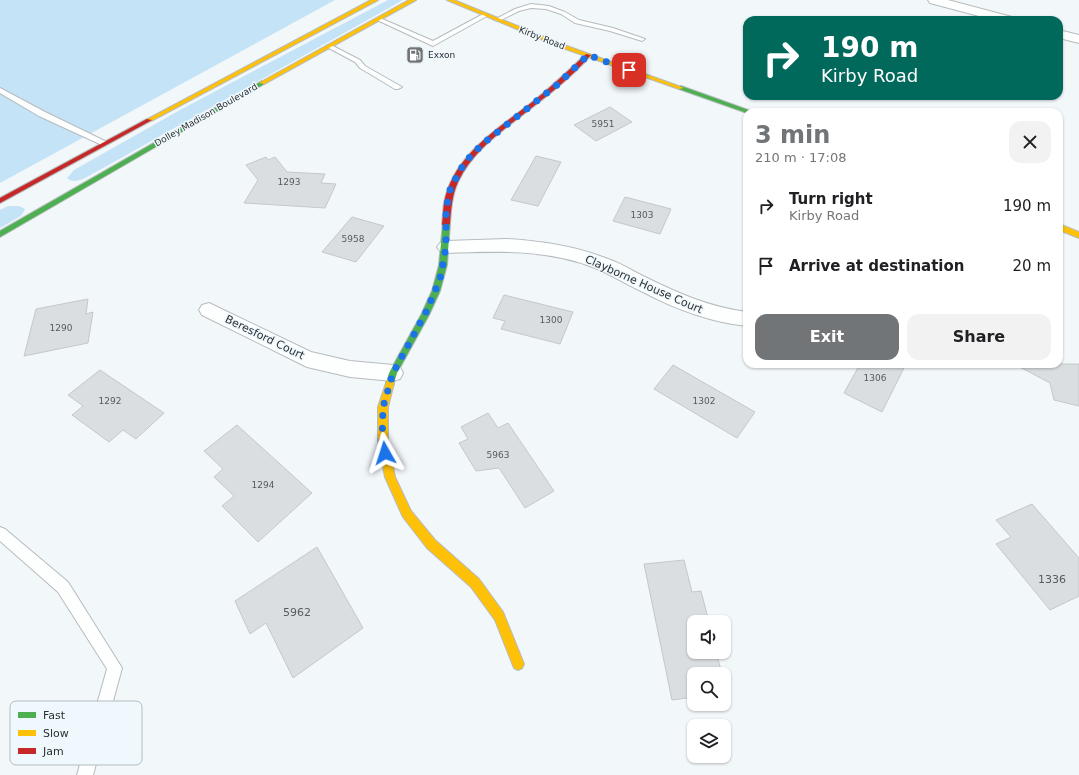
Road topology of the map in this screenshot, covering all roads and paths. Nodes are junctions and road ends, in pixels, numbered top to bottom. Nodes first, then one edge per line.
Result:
1 (375, 0) edge
2 (413, 0) edge
3 (450, 0) edge
4 (934, 0) edge
5 (485, 15) junction
6 (993, 16) edge
7 (378, 19) junction
8 (497, 20) junction
9 (1063, 35) edge
10 (642, 39) dead end
11 (1079, 40) edge
12 (329, 46) junction
13 (588, 55) junction
14 (398, 87) dead end
15 (0, 90) edge
16 (743, 110) edge
17 (105, 143) junction
18 (0, 201) edge
19 (1063, 229) edge
20 (0, 234) edge
21 (1079, 235) edge
22 (446, 247) junction
23 (208, 310) dead end
24 (743, 319) edge
25 (393, 373) junction
26 (0, 533) edge
27 (518, 664) dead end
28 (106, 701) edge
29 (88, 765) edge
30 (85, 775) edge

1 - 17 main road, Dolley Madison Boulevard
2 - 7 main road, Dolley Madison Boulevard
3 - 5 main road, Kirby Road
4 - 6 street
5 - 7 lane
5 - 8 main road, Kirby Road
7 - 12 main road, Dolley Madison Boulevard
8 - 10 lane
8 - 13 main road, Kirby Road
9 - 11 street
12 - 14 lane
12 - 20 main road, Dolley Madison Boulevard
13 - 16 main road, Kirby Road
13 - 22 main road
15 - 17 lane
17 - 18 main road, Dolley Madison Boulevard
19 - 21 main road
22 - 24 street, Clayborne House Court
22 - 25 main road
23 - 25 street, Beresford Court
25 - 27 main road
26 - 28 lane
29 - 30 lane

